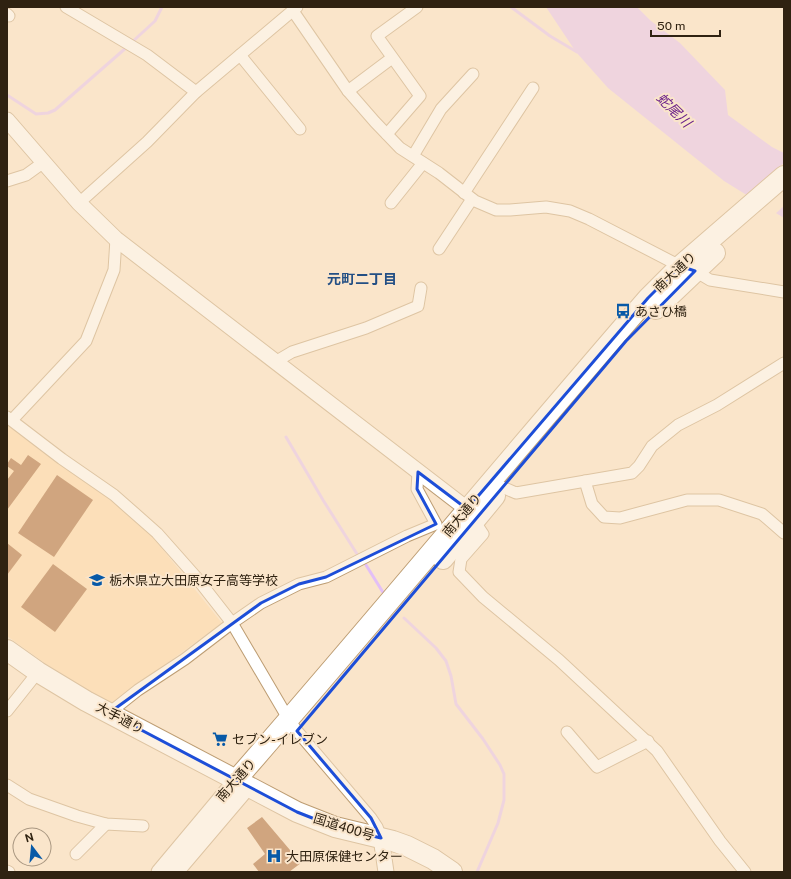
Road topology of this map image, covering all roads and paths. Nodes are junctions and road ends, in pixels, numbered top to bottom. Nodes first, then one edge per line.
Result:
1 (66, 7) edge
2 (417, 7) edge
3 (295, 9) edge
4 (240, 55) junction
5 (392, 58) junction
6 (473, 74) dead end
7 (533, 88) dead end
8 (348, 91) junction
9 (196, 92) junction
10 (7, 120) edge
11 (300, 129) dead end
12 (387, 134) junction
13 (413, 156) junction
14 (44, 162) junction
15 (423, 163) junction
16 (784, 176) edge
17 (7, 182) edge
18 (784, 192) edge
19 (468, 196) junction
20 (79, 203) junction
21 (391, 203) dead end
22 (759, 206) junction
23 (116, 239) junction
24 (439, 249) dead end
25 (687, 268) junction
26 (421, 288) dead end
27 (784, 292) edge
28 (275, 362) junction
29 (784, 363) edge
30 (9, 418) edge
31 (418, 472) junction
32 (585, 481) junction
33 (502, 487) junction
34 (470, 516) junction
35 (784, 533) edge
36 (232, 623) junction
37 (7, 650) edge
38 (38, 672) junction
39 (7, 711) edge
40 (109, 713) junction
41 (293, 725) junction
42 (568, 732) dead end
43 (648, 742) junction
44 (242, 783) junction
45 (7, 785) edge
46 (106, 824) junction
47 (143, 826) dead end
48 (381, 838) junction
49 (76, 854) dead end
50 (158, 872) edge
51 (176, 872) edge
52 (386, 872) edge
53 (452, 872) edge
54 (745, 872) edge

1 - 9 street
2 - 5 street
3 - 4 street
3 - 8 street
4 - 9 street
4 - 11 street
5 - 8 street
5 - 12 street
6 - 13 street
7 - 19 street
8 - 12 street
9 - 20 street
10 - 14 street
12 - 13 street
13 - 15 street
14 - 17 street
14 - 20 street
15 - 19 street
15 - 21 street
16 - 22 highway, 南大通り
18 - 22 highway, 南大通り
19 - 24 street
19 - 25 street
20 - 23 street
22 - 25 highway, 南大通り
23 - 28 street
23 - 30 street
25 - 27 street
25 - 33 highway, 南大通り
25 - 34 highway, 南大通り
26 - 28 street
28 - 31 street
29 - 32 street
30 - 36 street
31 - 34 street
31 - 36 street
32 - 33 street
32 - 35 street
33 - 34 highway, 南大通り
34 - 41 highway, 南大通り
34 - 43 street
36 - 40 street
36 - 41 street
37 - 38 highway, 大手通り
38 - 39 street
38 - 40 highway, 大手通り
40 - 44 highway, 大手通り
41 - 44 highway, 南大通り
41 - 48 street
42 - 43 street
43 - 54 street
44 - 48 highway, 国道400号
44 - 50 street, 南大通り
44 - 51 street, 南大通り
45 - 46 street
46 - 47 street
46 - 49 street
48 - 52 street
48 - 53 highway, 国道400号

